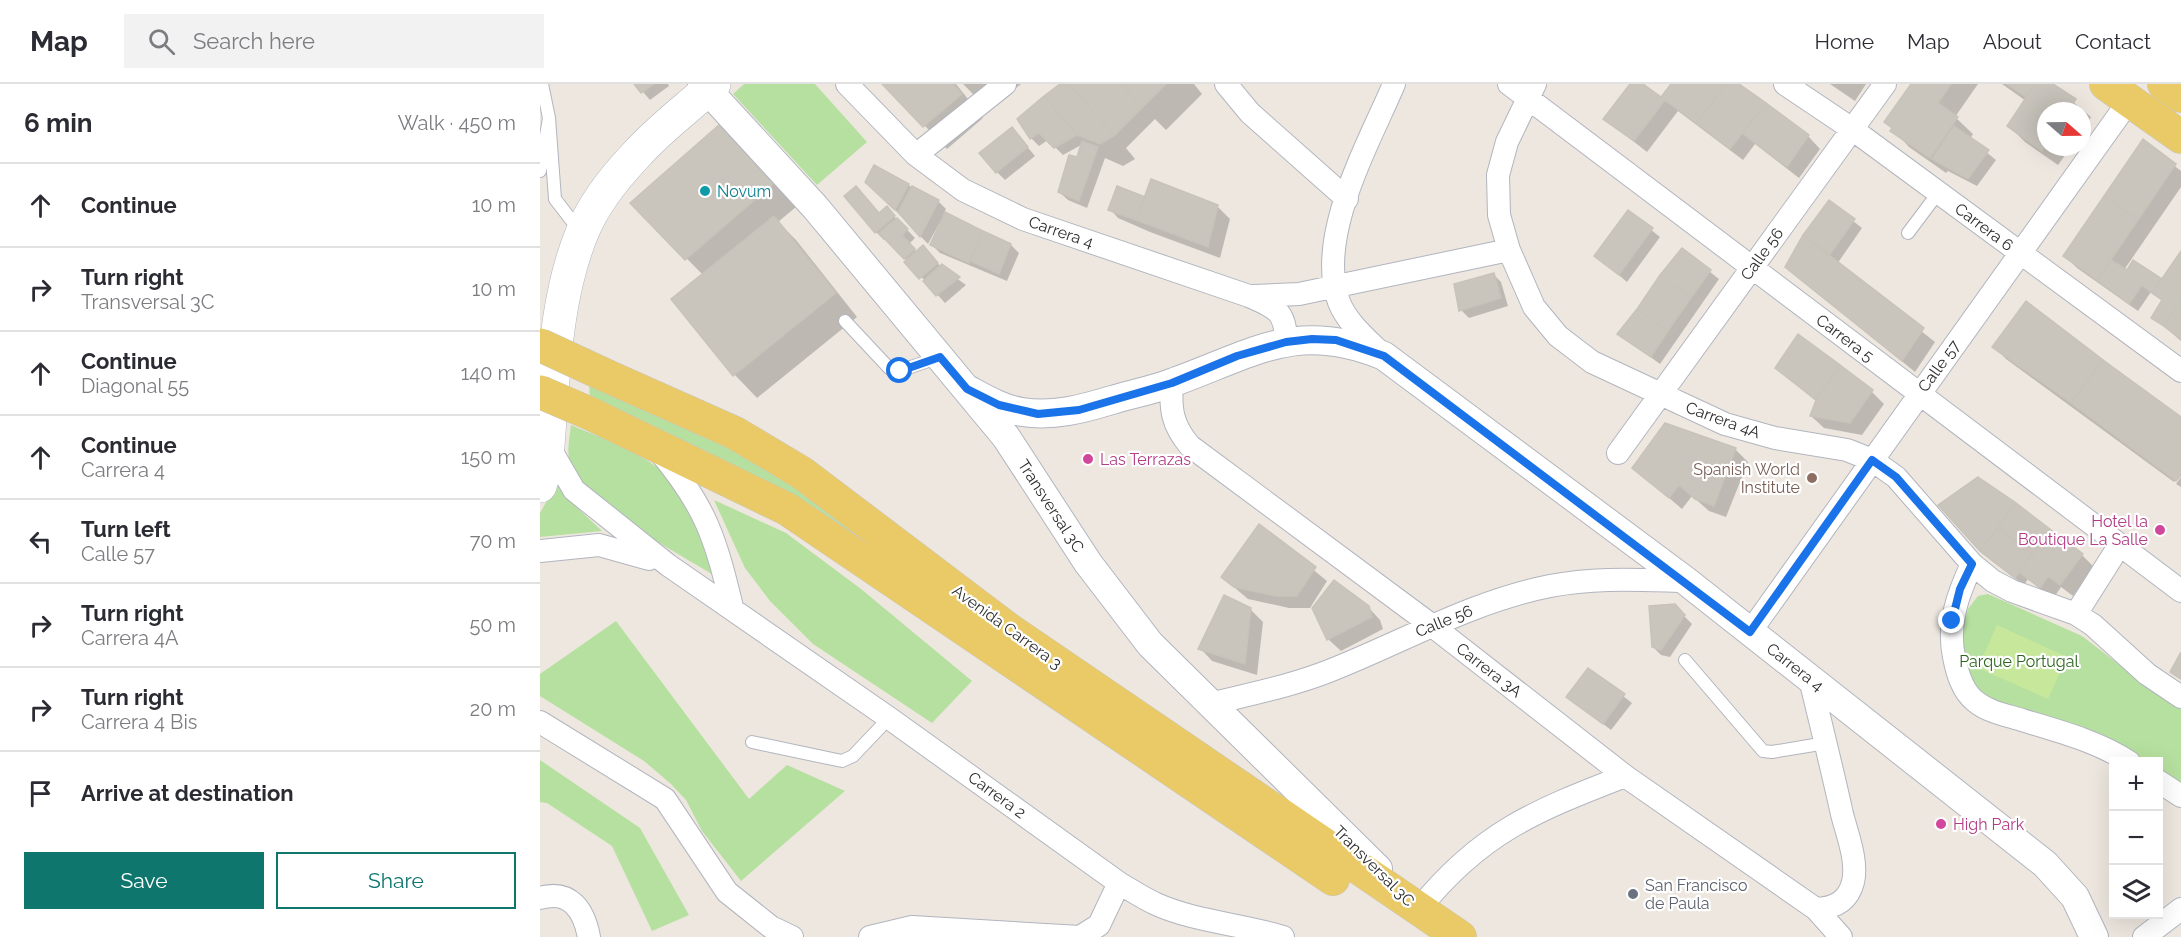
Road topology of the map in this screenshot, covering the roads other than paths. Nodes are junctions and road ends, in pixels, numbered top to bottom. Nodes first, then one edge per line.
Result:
1 (542, 84) edge
2 (848, 84) edge
3 (1005, 84) edge
4 (1226, 84) edge
5 (1394, 84) edge
6 (1509, 84) edge
7 (1785, 84) edge
8 (1885, 84) edge
9 (2164, 84) edge
10 (707, 86) edge
11 (1531, 91) edge
12 (2118, 92) edge
13 (2181, 96) edge
14 (549, 118) junction
15 (1852, 129) junction
16 (2181, 137) edge
17 (916, 155) junction
18 (540, 171) edge
19 (1938, 193) junction
20 (1347, 199) junction
21 (583, 230) junction
22 (1908, 233) dead end
23 (1509, 250) junction
24 (2020, 254) junction
25 (1752, 268) junction
26 (1336, 286) junction
27 (1250, 297) junction
28 (845, 321) dead end
29 (1286, 342) junction
30 (540, 345) edge
31 (1384, 356) junction
32 (940, 357) junction
33 (2181, 371) edge
34 (1172, 383) junction
35 (967, 389) junction
36 (540, 392) edge
37 (1919, 394) junction
38 (1660, 395) junction
39 (650, 441) junction
40 (548, 445) junction
41 (1618, 453) dead end
42 (1872, 460) junction
43 (540, 486) edge
44 (2119, 546) junction
45 (540, 551) edge
46 (1972, 564) junction
47 (668, 565) junction
48 (1686, 581) junction
49 (2181, 591) edge
50 (732, 607) junction
51 (2076, 614) junction
52 (1431, 624) junction
53 (1750, 632) junction
54 (1685, 660) dead end
55 (1810, 680) junction
56 (2181, 697) edge
57 (1210, 704) junction
58 (889, 718) junction
59 (540, 722) edge
60 (752, 742) dead end
61 (1826, 743) junction
62 (2118, 757) edge
63 (1625, 776) junction
64 (2163, 784) edge
65 (2181, 796) edge
66 (1119, 883) junction
67 (540, 898) edge
68 (1816, 909) junction
69 (2181, 909) edge
70 (1212, 921) junction
71 (1419, 923) edge
72 (589, 937) edge
73 (792, 937) edge
74 (870, 937) edge
75 (1229, 937) edge
76 (1283, 937) edge
77 (1460, 937) edge
78 (1841, 937) edge
79 (2094, 937) edge
80 (2144, 937) edge

1 - 14 lane
2 - 17 street, Carrera 4
3 - 17 street
4 - 20 street
5 - 20 street
6 - 11 street, Carrera 5
7 - 15 street, Carrera 6
8 - 15 street, Calle 56
9 - 13 main road
10 - 21 main road
10 - 32 street, Transversal 3C
11 - 23 street, Carrera 4A
11 - 25 street, Carrera 5
12 - 16 main road
12 - 24 street, Calle 57
14 - 18 lane
14 - 21 lane
15 - 19 street, Carrera 6
15 - 25 street, Calle 56
17 - 27 street, Carrera 4
19 - 22 lane
19 - 24 street, Carrera 6
20 - 26 street
21 - 40 main road
23 - 26 street
23 - 38 street, Carrera 4A
24 - 33 street, Carrera 6
24 - 37 street, Calle 57
25 - 37 street, Carrera 5
25 - 38 street, Calle 56
26 - 27 street
26 - 31 street
27 - 29 street, Carrera 4
28 - 32 lane
29 - 31 street, Carrera 4
29 - 34 street, Carrera 4
30 - 71 main road, Avenida Carrera 3, bridge
31 - 48 street, Carrera 4
32 - 35 street, Transversal 3C
34 - 35 street, Carrera 4
34 - 52 street, Carrera 3A
35 - 57 street, Transversal 3C
36 - 39 main road, Avenida Carrera 3, bridge
37 - 42 street, Calle 57
37 - 44 street, Carrera 5
38 - 41 street, Calle 56
38 - 42 street, Carrera 4A
39 - 50 street
39 - 71 main road, Avenida Carrera 3
40 - 43 main road
40 - 47 street, Carrera 2
42 - 46 street, Carrera 4A
42 - 53 street, Calle 57
44 - 49 street, Carrera 5
44 - 51 street
45 - 47 street, Carrera 2
46 - 51 street, Carrera 4A
46 - 62 street
47 - 50 street, Carrera 2
48 - 52 street, Calle 56
48 - 53 street, Carrera 4
50 - 58 street, Carrera 2
51 - 56 street, Carrera 4A
52 - 57 street, Calle 56
52 - 63 street, Carrera 3A
53 - 55 street, Carrera 4
54 - 61 lane
55 - 61 street
55 - 79 street, Carrera 4
57 - 71 street, Transversal 3C
58 - 60 lane
58 - 66 street, Carrera 2
59 - 73 street
61 - 68 street
63 - 68 street, Carrera 3A
63 - 71 street
64 - 65 street
66 - 70 street, Carrera 2
66 - 74 street
67 - 72 street
68 - 78 street, Carrera 3A
69 - 80 street
70 - 75 lane
70 - 76 street, Carrera 2
71 - 77 main road, Avenida Carrera 3

